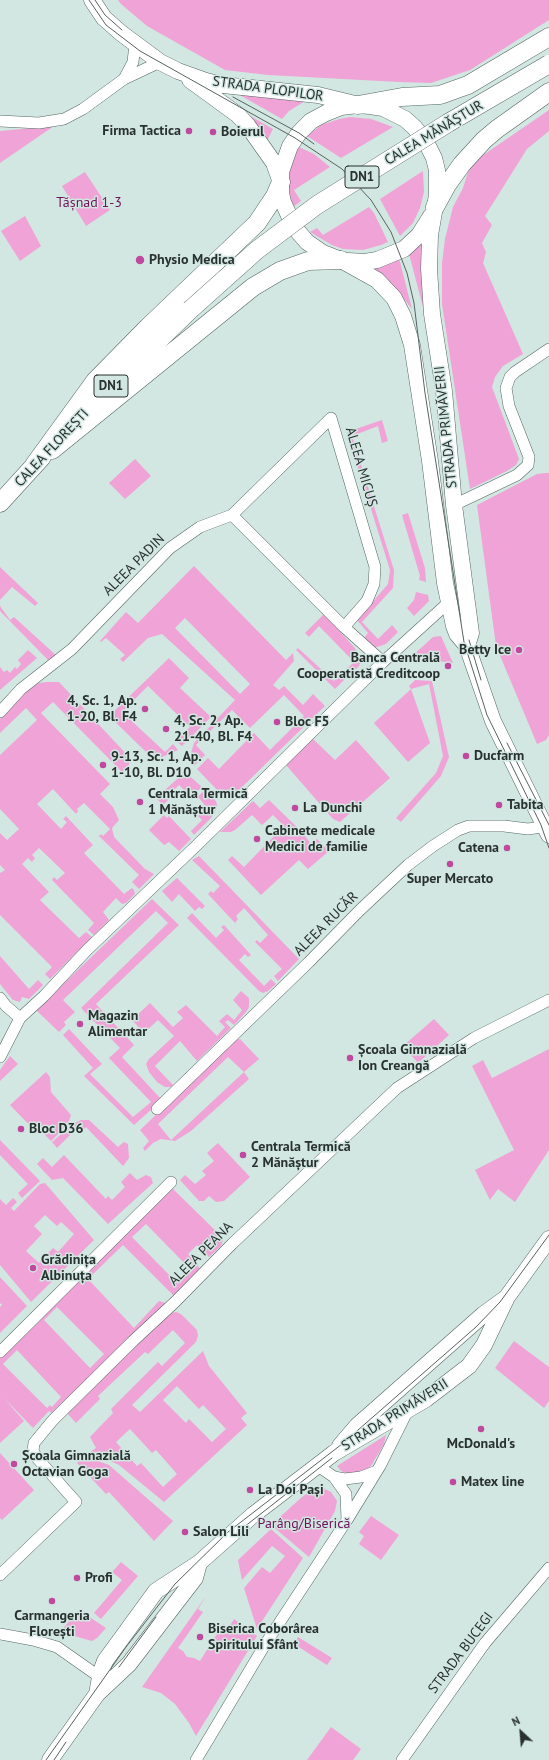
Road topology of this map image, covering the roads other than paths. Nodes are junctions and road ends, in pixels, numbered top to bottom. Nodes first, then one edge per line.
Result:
1 (92, 0) edge
2 (549, 37) edge
3 (135, 44) junction
4 (160, 62) junction
5 (549, 64) edge
6 (178, 71) junction
7 (124, 79) junction
8 (549, 92) edge
9 (358, 105) junction
10 (0, 121) edge
11 (281, 182) junction
12 (435, 207) junction
13 (341, 260) junction
14 (190, 310) joint
15 (549, 349) edge
16 (34, 465) junction
17 (0, 503) edge
18 (454, 505) junction
19 (232, 515) junction
20 (449, 602) junction
21 (344, 627) junction
22 (467, 646) junction
23 (383, 662) junction
24 (0, 712) edge
25 (548, 829) edge
26 (0, 998) edge
27 (549, 1000) edge
28 (20, 1018) junction
29 (0, 1057) edge
30 (157, 1109) dead end
31 (171, 1182) dead end
32 (549, 1239) edge
33 (507, 1297) junction
34 (0, 1352) edge
35 (409, 1409) junction
36 (334, 1453) junction
37 (318, 1466) junction
38 (377, 1471) junction
39 (334, 1477) junction
40 (347, 1520) junction
41 (199, 1563) junction
42 (549, 1568) edge
43 (0, 1575) edge
44 (0, 1634) edge
45 (101, 1685) junction
46 (50, 1760) edge
47 (196, 1760) edge
48 (402, 1760) edge

1 - 3 main road, STRADA PLOPILOR
2 - 9 main road
3 - 4 main road, STRADA PLOPILOR
3 - 7 street
4 - 6 main road, STRADA PLOPILOR
4 - 7 street
5 - 14 main road, CALEA MĂNĂȘTUR / DN1, bridge
6 - 9 main road, STRADA PLOPILOR
6 - 11 main road, STRADA PLOPILOR
7 - 10 street
8 - 12 main road
9 - 11 main road, STRADA PRIMĂVERII
9 - 12 main road, STRADA PRIMĂVERII
11 - 13 main road, STRADA PRIMĂVERII
11 - 16 main road
12 - 13 main road, STRADA PRIMĂVERII
12 - 18 main road, STRADA PRIMĂVERII
13 - 16 main road
13 - 20 main road, STRADA PRIMĂVERII
14 - 16 main road, CALEA FLOREȘTI / DN1
15 - 18 street
16 - 17 main road, CALEA FLOREȘTI / DN1
18 - 22 main road, STRADA PRIMĂVERII
19 - 21 street
19 - 21 street, ALEEA MICUȘ
19 - 24 street, ALEEA PADIN
20 - 22 main road, STRADA PRIMĂVERII
20 - 23 street
21 - 23 street
22 - 25 main road, STRADA PRIMĂVERII
23 - 28 street
25 - 30 street, ALEEA RUCĂR
26 - 28 street
27 - 43 street, ALEEA PEANA
28 - 29 street
31 - 34 street
32 - 33 main road, STRADA PRIMĂVERII
33 - 35 main road, STRADA PRIMĂVERII
33 - 36 main road, STRADA PRIMĂVERII
35 - 36 main road, STRADA PRIMĂVERII
35 - 38 street
36 - 37 main road, STRADA PRIMĂVERII
37 - 39 street
37 - 41 main road, STRADA PRIMĂVERII
38 - 39 street
38 - 40 street
39 - 40 street
40 - 47 street
41 - 45 main road, STRADA PRIMĂVERII
41 - 45 main road, STRADA PRIMĂVERII
42 - 48 street, STRADA BUCEGI
44 - 45 street
45 - 46 main road, STRADA PRIMĂVERII

